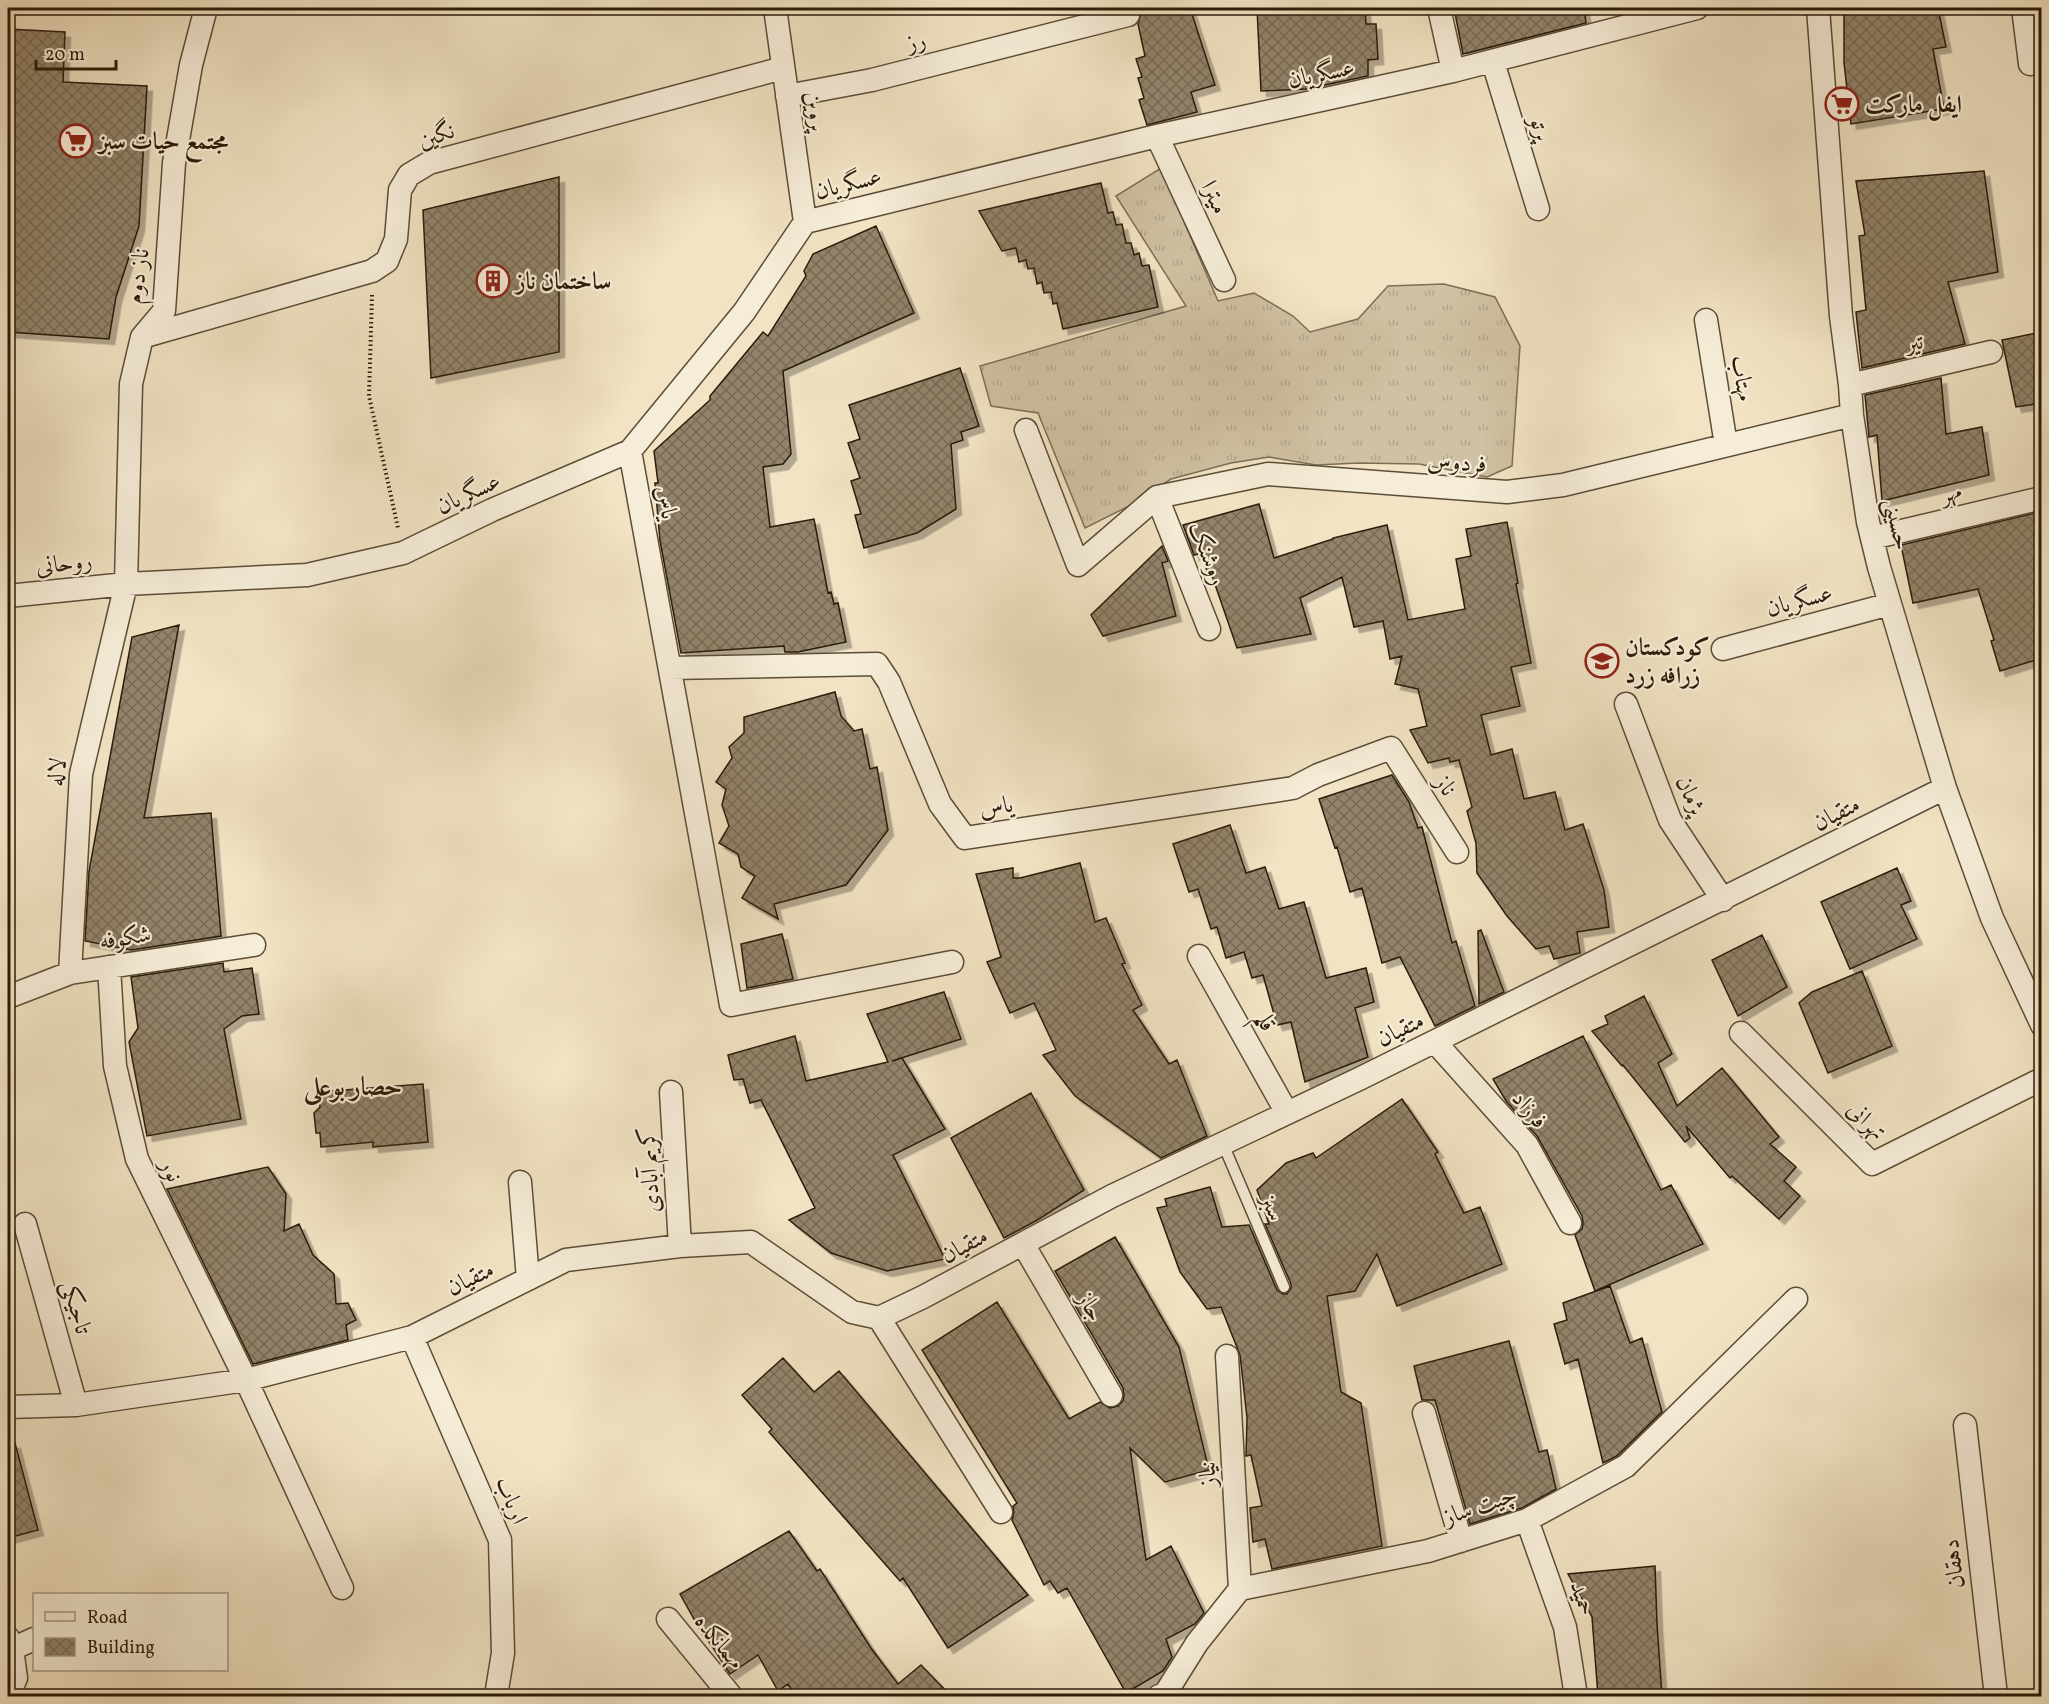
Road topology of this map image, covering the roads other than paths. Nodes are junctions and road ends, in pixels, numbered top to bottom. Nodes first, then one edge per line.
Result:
1 (206, 8) edge
2 (775, 8) edge
3 (1439, 8) edge
4 (1697, 8) edge
5 (1818, 8) edge
6 (2023, 8) edge
7 (1128, 15) dead end
8 (1493, 62) junction
9 (2030, 64) dead end
10 (783, 68) junction
11 (1453, 71) junction
12 (787, 96) junction
13 (1157, 136) junction
14 (1538, 209) dead end
15 (805, 222) junction
16 (1224, 280) dead end
17 (1706, 320) dead end
18 (142, 337) junction
19 (1991, 352) dead end
20 (1850, 385) junction
21 (1852, 415) junction
22 (1026, 430) dead end
23 (1726, 445) junction
24 (630, 451) junction
25 (1158, 497) junction
26 (2042, 498) edge
27 (1872, 538) junction
28 (126, 584) junction
29 (8, 596) edge
30 (1890, 604) junction
31 (1209, 629) dead end
32 (1723, 649) dead end
33 (671, 668) junction
34 (1626, 704) dead end
35 (1390, 748) joint
36 (1945, 788) junction
37 (1457, 852) dead end
38 (1723, 900) junction
39 (254, 945) dead end
40 (1199, 956) dead end
41 (952, 962) dead end
42 (109, 967) junction
43 (70, 973) junction
44 (8, 997) edge
45 (2042, 1025) edge
46 (1741, 1033) dead end
47 (1435, 1042) junction
48 (2042, 1079) edge
49 (671, 1092) dead end
50 (1287, 1113) junction
51 (1222, 1144) junction
52 (520, 1182) dead end
53 (1569, 1223) dead end
54 (25, 1224) dead end
55 (1023, 1244) junction
56 (680, 1246) junction
57 (528, 1279) junction
58 (1284, 1287) dead end
59 (1796, 1299) dead end
60 (879, 1318) junction
61 (412, 1337) junction
62 (1227, 1356) dead end
63 (246, 1380) junction
64 (1111, 1395) dead end
65 (76, 1405) junction
66 (8, 1407) edge
67 (1424, 1413) dead end
68 (1965, 1425) dead end
69 (1001, 1512) dead end
70 (1527, 1520) junction
71 (1461, 1541) junction
72 (342, 1588) dead end
73 (1240, 1589) junction
74 (668, 1619) dead end
75 (33, 1639) edge
76 (10, 1644) edge
77 (8, 1696) edge
78 (496, 1696) edge
79 (732, 1696) edge
80 (1164, 1696) edge
81 (1576, 1696) edge
82 (1996, 1696) edge

1 - 18 street, ناز دوم
2 - 10 street, پروین
3 - 11 street
4 - 8 street, عسگریان
5 - 20 street, حسینی
6 - 9 street
7 - 12 street, رز
8 - 11 street, عسگریان
8 - 14 street, پرتو
10 - 12 street, پروین
10 - 18 street, نگین
11 - 13 street, عسگریان
12 - 15 street, پروین
13 - 15 street, عسگریان
13 - 16 street, میترا
15 - 24 street, عسگریان
17 - 23 street, مهتاب
18 - 28 street, ناز دوم
19 - 20 street, تیر
20 - 21 street, حسینی
21 - 23 street, فردوس
21 - 27 street, حسینی
22 - 25 street, فردوس
23 - 25 street, فردوس
24 - 28 street, عسگریان
24 - 33 street, یاس
25 - 31 street, روشنک
26 - 27 street, مهر
27 - 30 street, حسینی
28 - 29 street, روحانی
28 - 43 street, لاله
30 - 32 street, عسگریان
30 - 36 street, حسینی
33 - 35 street, یاس
33 - 41 street, یاس
34 - 38 street, پژمان
35 - 37 street, ناز
36 - 38 street, متقیان
36 - 45 street, حسینی
38 - 47 street, متقیان
39 - 42 street, شکوفه
40 - 50 street, قلم
42 - 43 street, شکوفه
42 - 63 street, نور
43 - 44 street, شکوفه
46 - 48 street, تهرانی
47 - 50 street, متقیان
47 - 53 street, فرزاد
49 - 56 street, کریم آبادی
50 - 51 street, متقیان
51 - 55 street, متقیان
51 - 58 lane, سبز
52 - 57 street
54 - 65 street, تاجیکی
55 - 60 street, متقیان
55 - 64 street, جاز
56 - 57 street, متقیان
56 - 60 street, متقیان
57 - 61 street, متقیان
59 - 70 street, چیت ساز
60 - 69 street
61 - 63 street, متقیان
61 - 78 street, ارباب
62 - 73 street, نیاز
63 - 65 street, متقیان
63 - 72 street
65 - 66 street, متقیان
67 - 71 street
68 - 82 street, دهقان
70 - 71 street, چیت ساز
70 - 81 street, حمید
71 - 73 street, چیت ساز
73 - 80 street
74 - 79 street, مهمانکده
75 - 76 street
76 - 77 street

